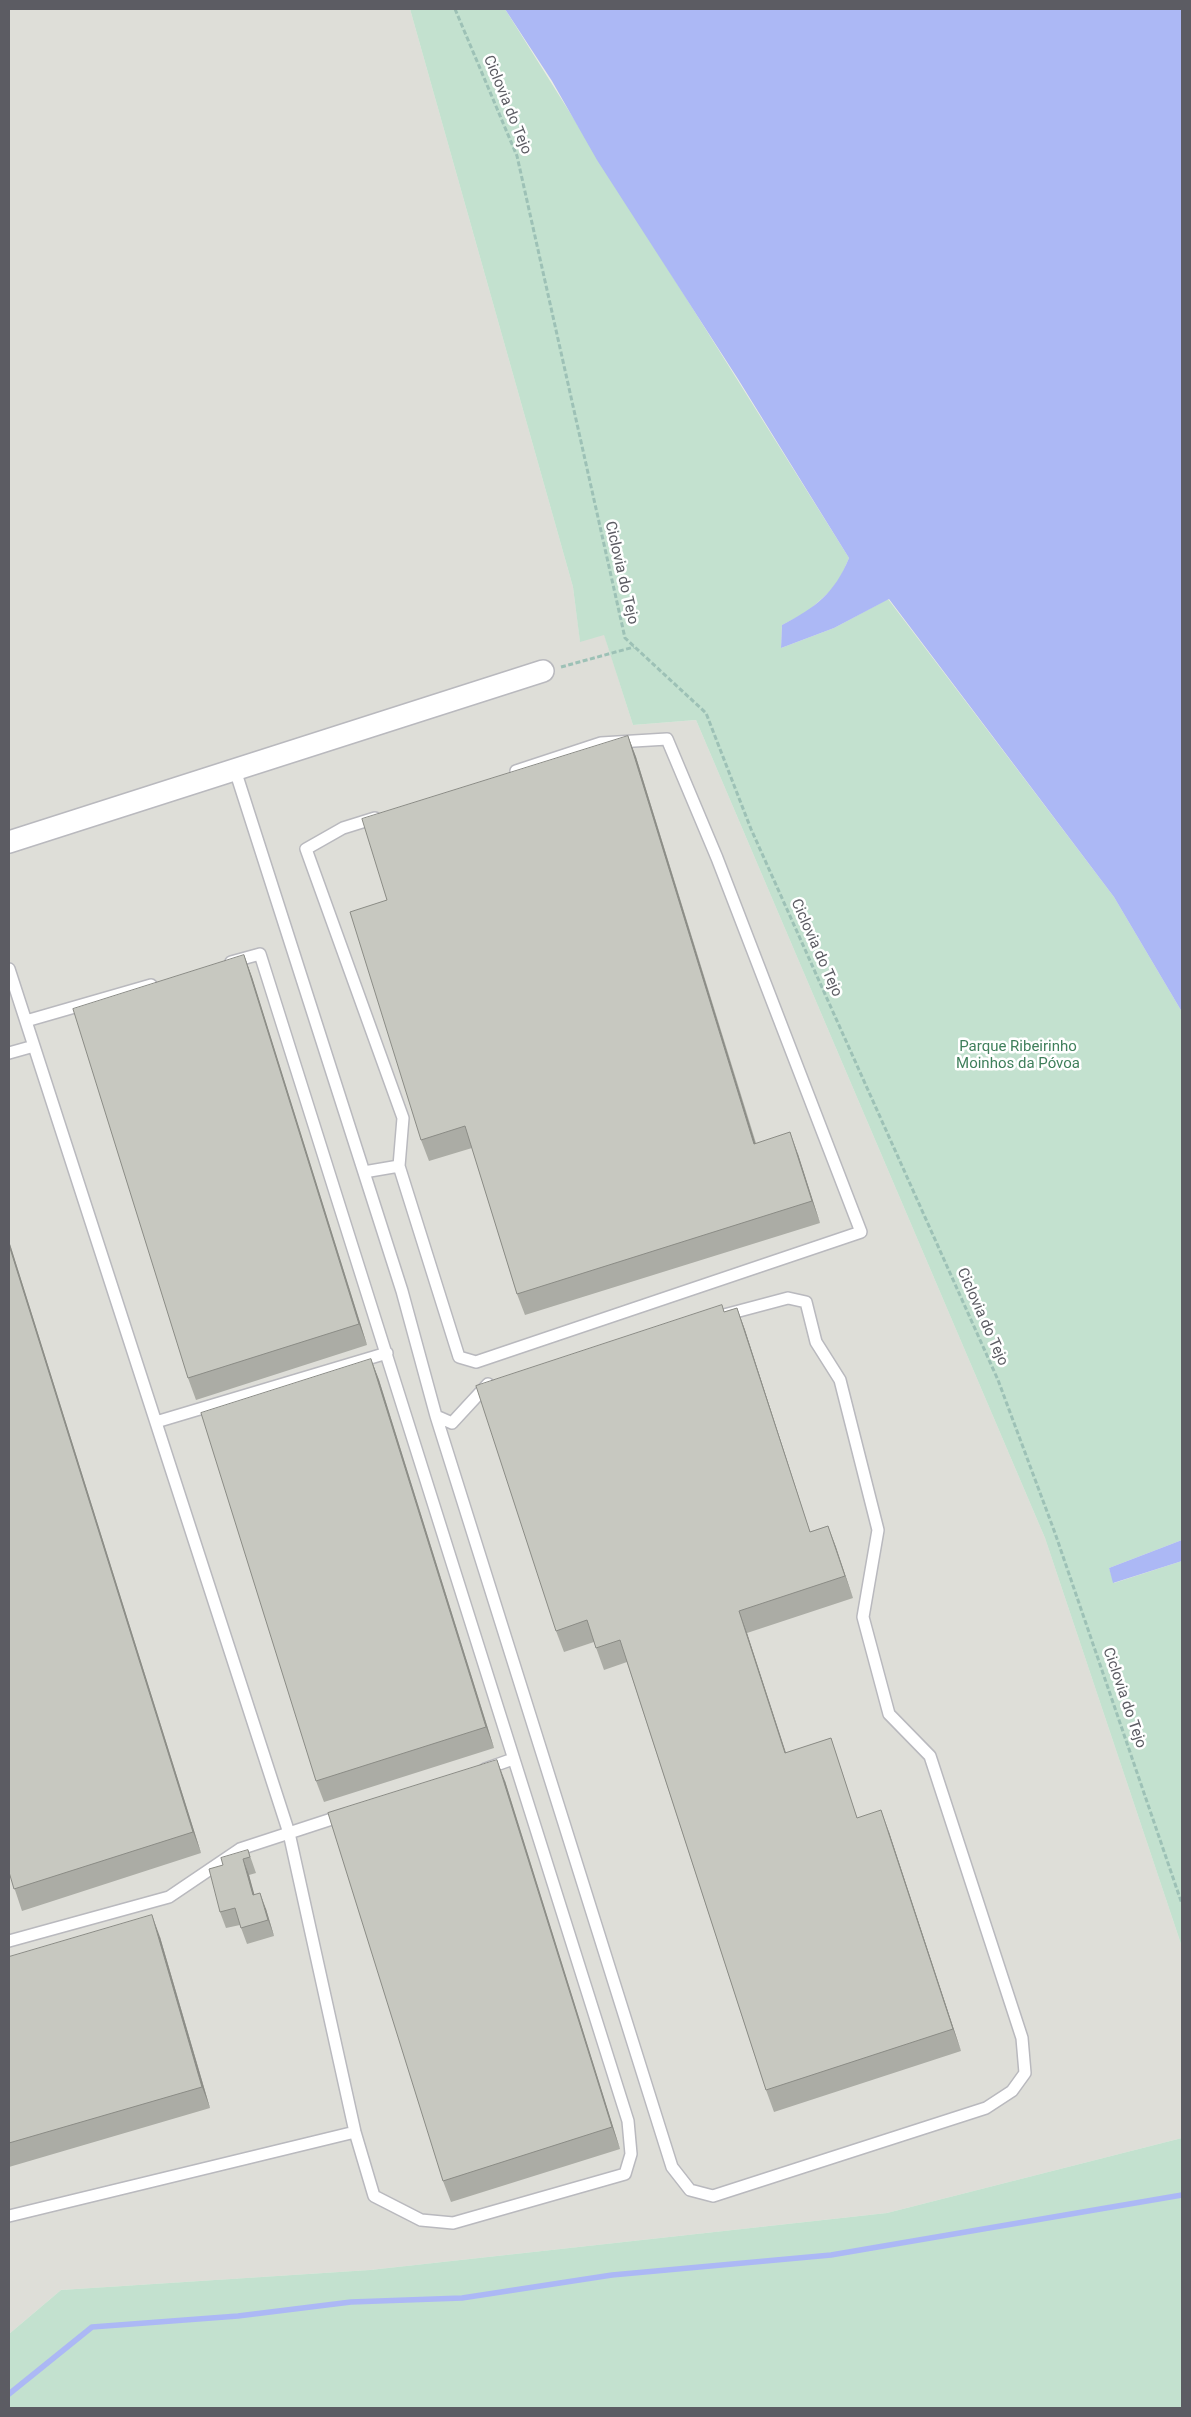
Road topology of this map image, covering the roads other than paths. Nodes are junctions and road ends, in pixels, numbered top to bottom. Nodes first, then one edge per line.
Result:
1 (543, 671) road end
2 (235, 770) junction
3 (509, 774) edge
4 (389, 813) edge
5 (9, 842) edge
6 (222, 964) edge
7 (9, 972) edge
8 (166, 981) edge
9 (26, 1021) junction
10 (34, 1046) junction
11 (9, 1053) edge
12 (398, 1166) junction
13 (364, 1172) junction
14 (712, 1318) edge
15 (387, 1353) junction
16 (495, 1382) edge
17 (436, 1416) junction
18 (156, 1422) junction
19 (513, 1759) junction
20 (476, 1772) edge
21 (354, 1811) edge
22 (289, 1833) junction
23 (9, 1941) edge
24 (355, 2132) junction
25 (9, 2216) edge

1 - 2 street
2 - 5 street
2 - 13 lane
3 - 12 lane
4 - 12 lane
6 - 15 lane
7 - 9 lane
8 - 9 lane
9 - 10 lane
10 - 11 lane
10 - 18 lane
12 - 13 lane
13 - 17 lane
14 - 17 lane
15 - 18 lane
15 - 19 lane
16 - 17 lane
18 - 22 lane
19 - 20 lane
19 - 24 lane
21 - 22 lane
22 - 23 lane
22 - 24 lane
24 - 25 lane

